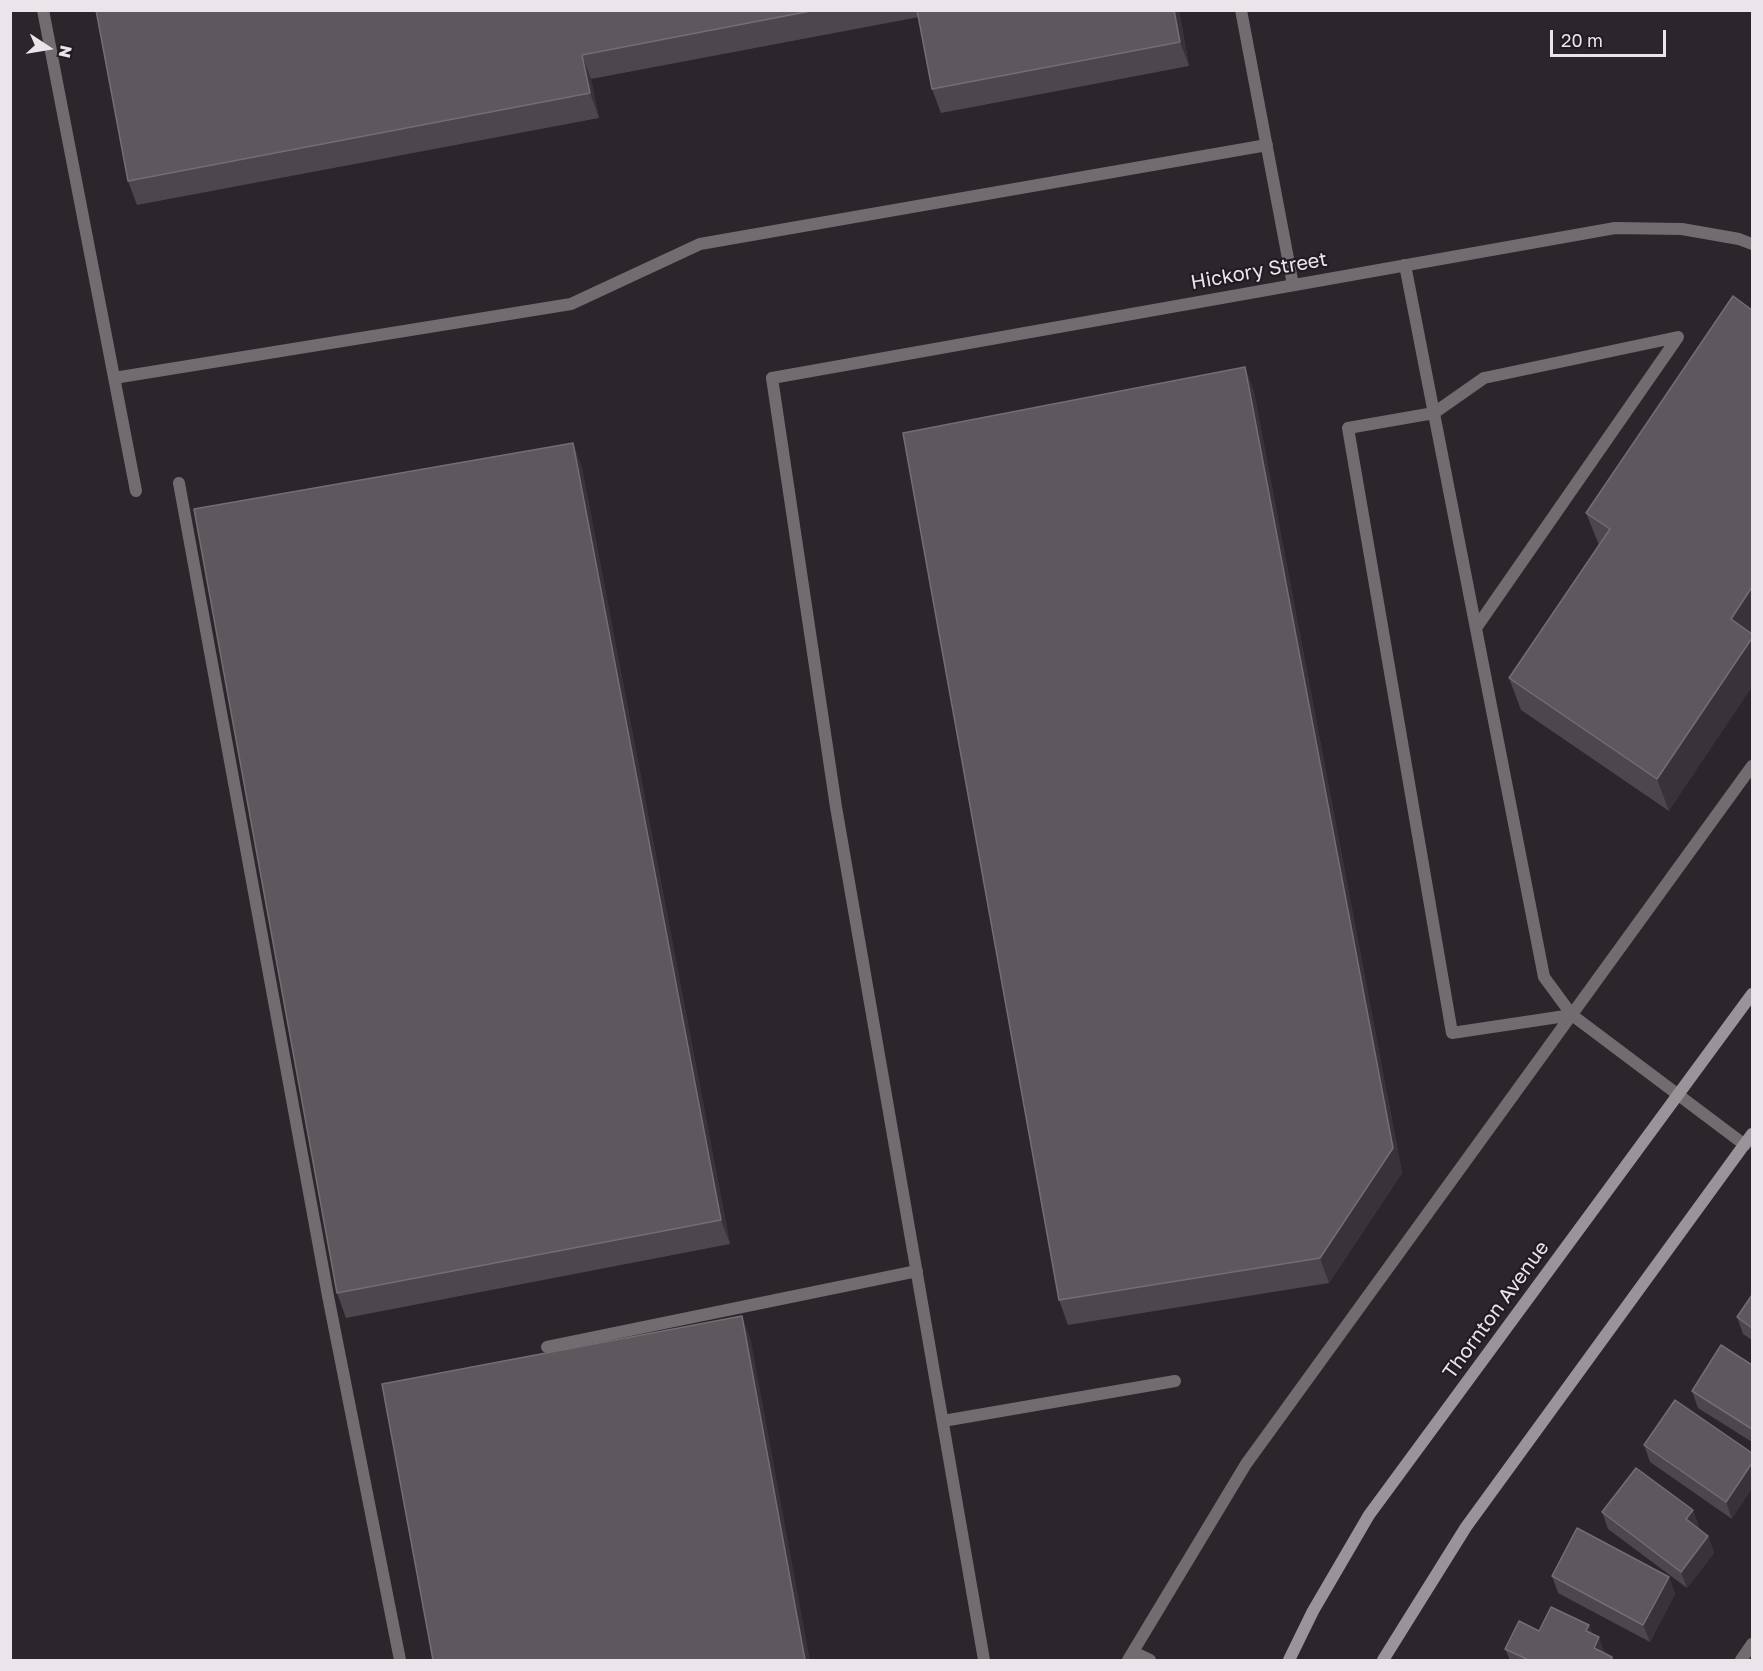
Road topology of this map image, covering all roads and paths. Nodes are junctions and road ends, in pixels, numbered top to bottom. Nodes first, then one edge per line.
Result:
1 (43, 10) edge
2 (1241, 10) edge
3 (1267, 145) junction
4 (1752, 244) edge
5 (1405, 265) junction
6 (1293, 285) junction
7 (114, 378) junction
8 (1434, 413) junction
9 (179, 483) dead end
10 (136, 491) dead end
11 (1476, 628) junction
12 (1752, 766) edge
13 (1752, 994) edge
14 (1572, 1015) junction
15 (1679, 1094) junction
16 (1749, 1139) edge
17 (916, 1271) junction
18 (547, 1347) dead end
19 (1174, 1381) dead end
20 (943, 1421) junction
21 (1752, 1644) edge
22 (1130, 1656) edge
23 (400, 1660) edge
24 (984, 1660) edge
25 (1150, 1660) edge
26 (1289, 1660) edge
27 (1383, 1660) edge
28 (1740, 1660) edge

1 - 7 street
2 - 3 street
3 - 6 street
3 - 7 street
4 - 5 street, Hickory Street
5 - 6 street, Hickory Street
5 - 8 street
6 - 17 street, Hickory Street
7 - 10 street
8 - 11 street
8 - 11 street
8 - 14 street
9 - 23 street
11 - 14 street
12 - 14 street
13 - 15 main road, Thornton Avenue
14 - 15 street
14 - 22 street
15 - 16 street
15 - 26 main road, Thornton Avenue
16 - 27 main road
17 - 18 street
17 - 20 street
19 - 20 street
20 - 24 street
21 - 28 street
22 - 25 street

